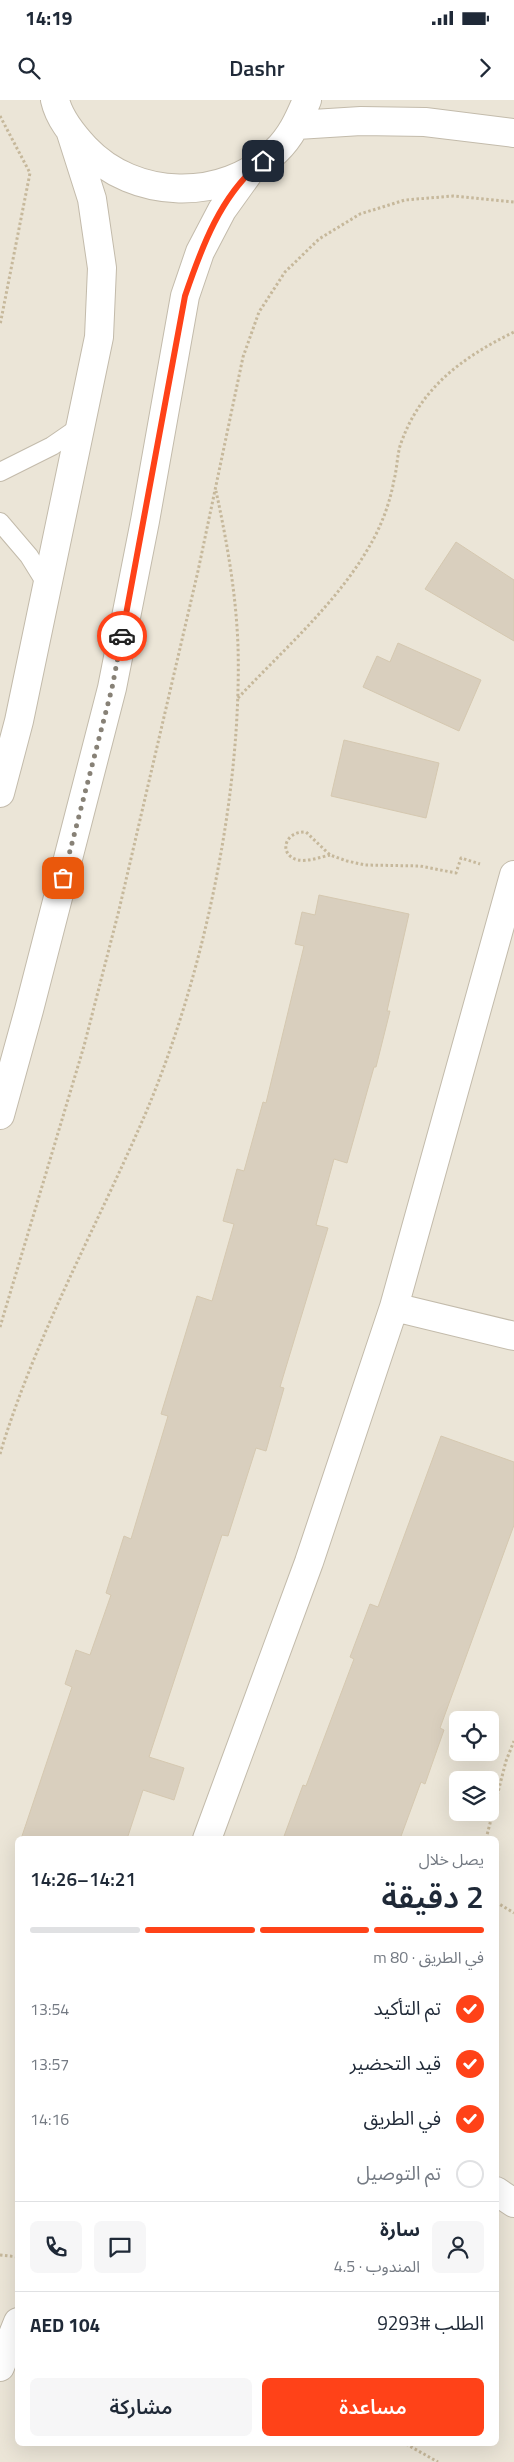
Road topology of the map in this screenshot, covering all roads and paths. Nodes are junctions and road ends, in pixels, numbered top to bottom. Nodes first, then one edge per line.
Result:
1 (55, 100) edge
2 (307, 100) edge
3 (0, 116) edge
4 (297, 125) junction
5 (71, 133) junction
6 (514, 133) edge
7 (250, 171) junction
8 (514, 202) edge
9 (0, 325) edge
10 (514, 332) edge
11 (81, 426) junction
12 (0, 472) edge
13 (216, 488) junction
14 (0, 522) edge
15 (47, 585) junction
16 (238, 699) junction
17 (0, 793) edge
18 (330, 855) junction
19 (488, 866) dead end
20 (514, 875) edge
21 (0, 1115) edge
22 (394, 1307) junction
23 (0, 1327) edge
24 (514, 1336) edge
25 (0, 1454) edge
26 (513, 1744) edge
27 (208, 1836) edge
28 (487, 1836) edge
29 (499, 1904) edge
30 (514, 1913) edge
31 (499, 2193) edge
32 (514, 2203) edge
33 (0, 2255) edge
34 (15, 2256) edge
35 (15, 2330) edge
36 (0, 2367) edge
37 (410, 2446) edge
38 (438, 2462) edge

1 - 5 street
2 - 4 street
3 - 9 path
4 - 6 street
4 - 7 street
5 - 7 street
5 - 11 street
7 - 21 street
8 - 13 path
10 - 16 path
11 - 12 lane
11 - 15 street
13 - 16 path
13 - 23 path
14 - 15 lane
15 - 17 street
16 - 25 path
18 - 18 path
18 - 19 path
20 - 22 street
22 - 24 street
22 - 27 street
26 - 28 path
29 - 30 path
31 - 32 street
33 - 34 path
35 - 36 street
37 - 38 path

